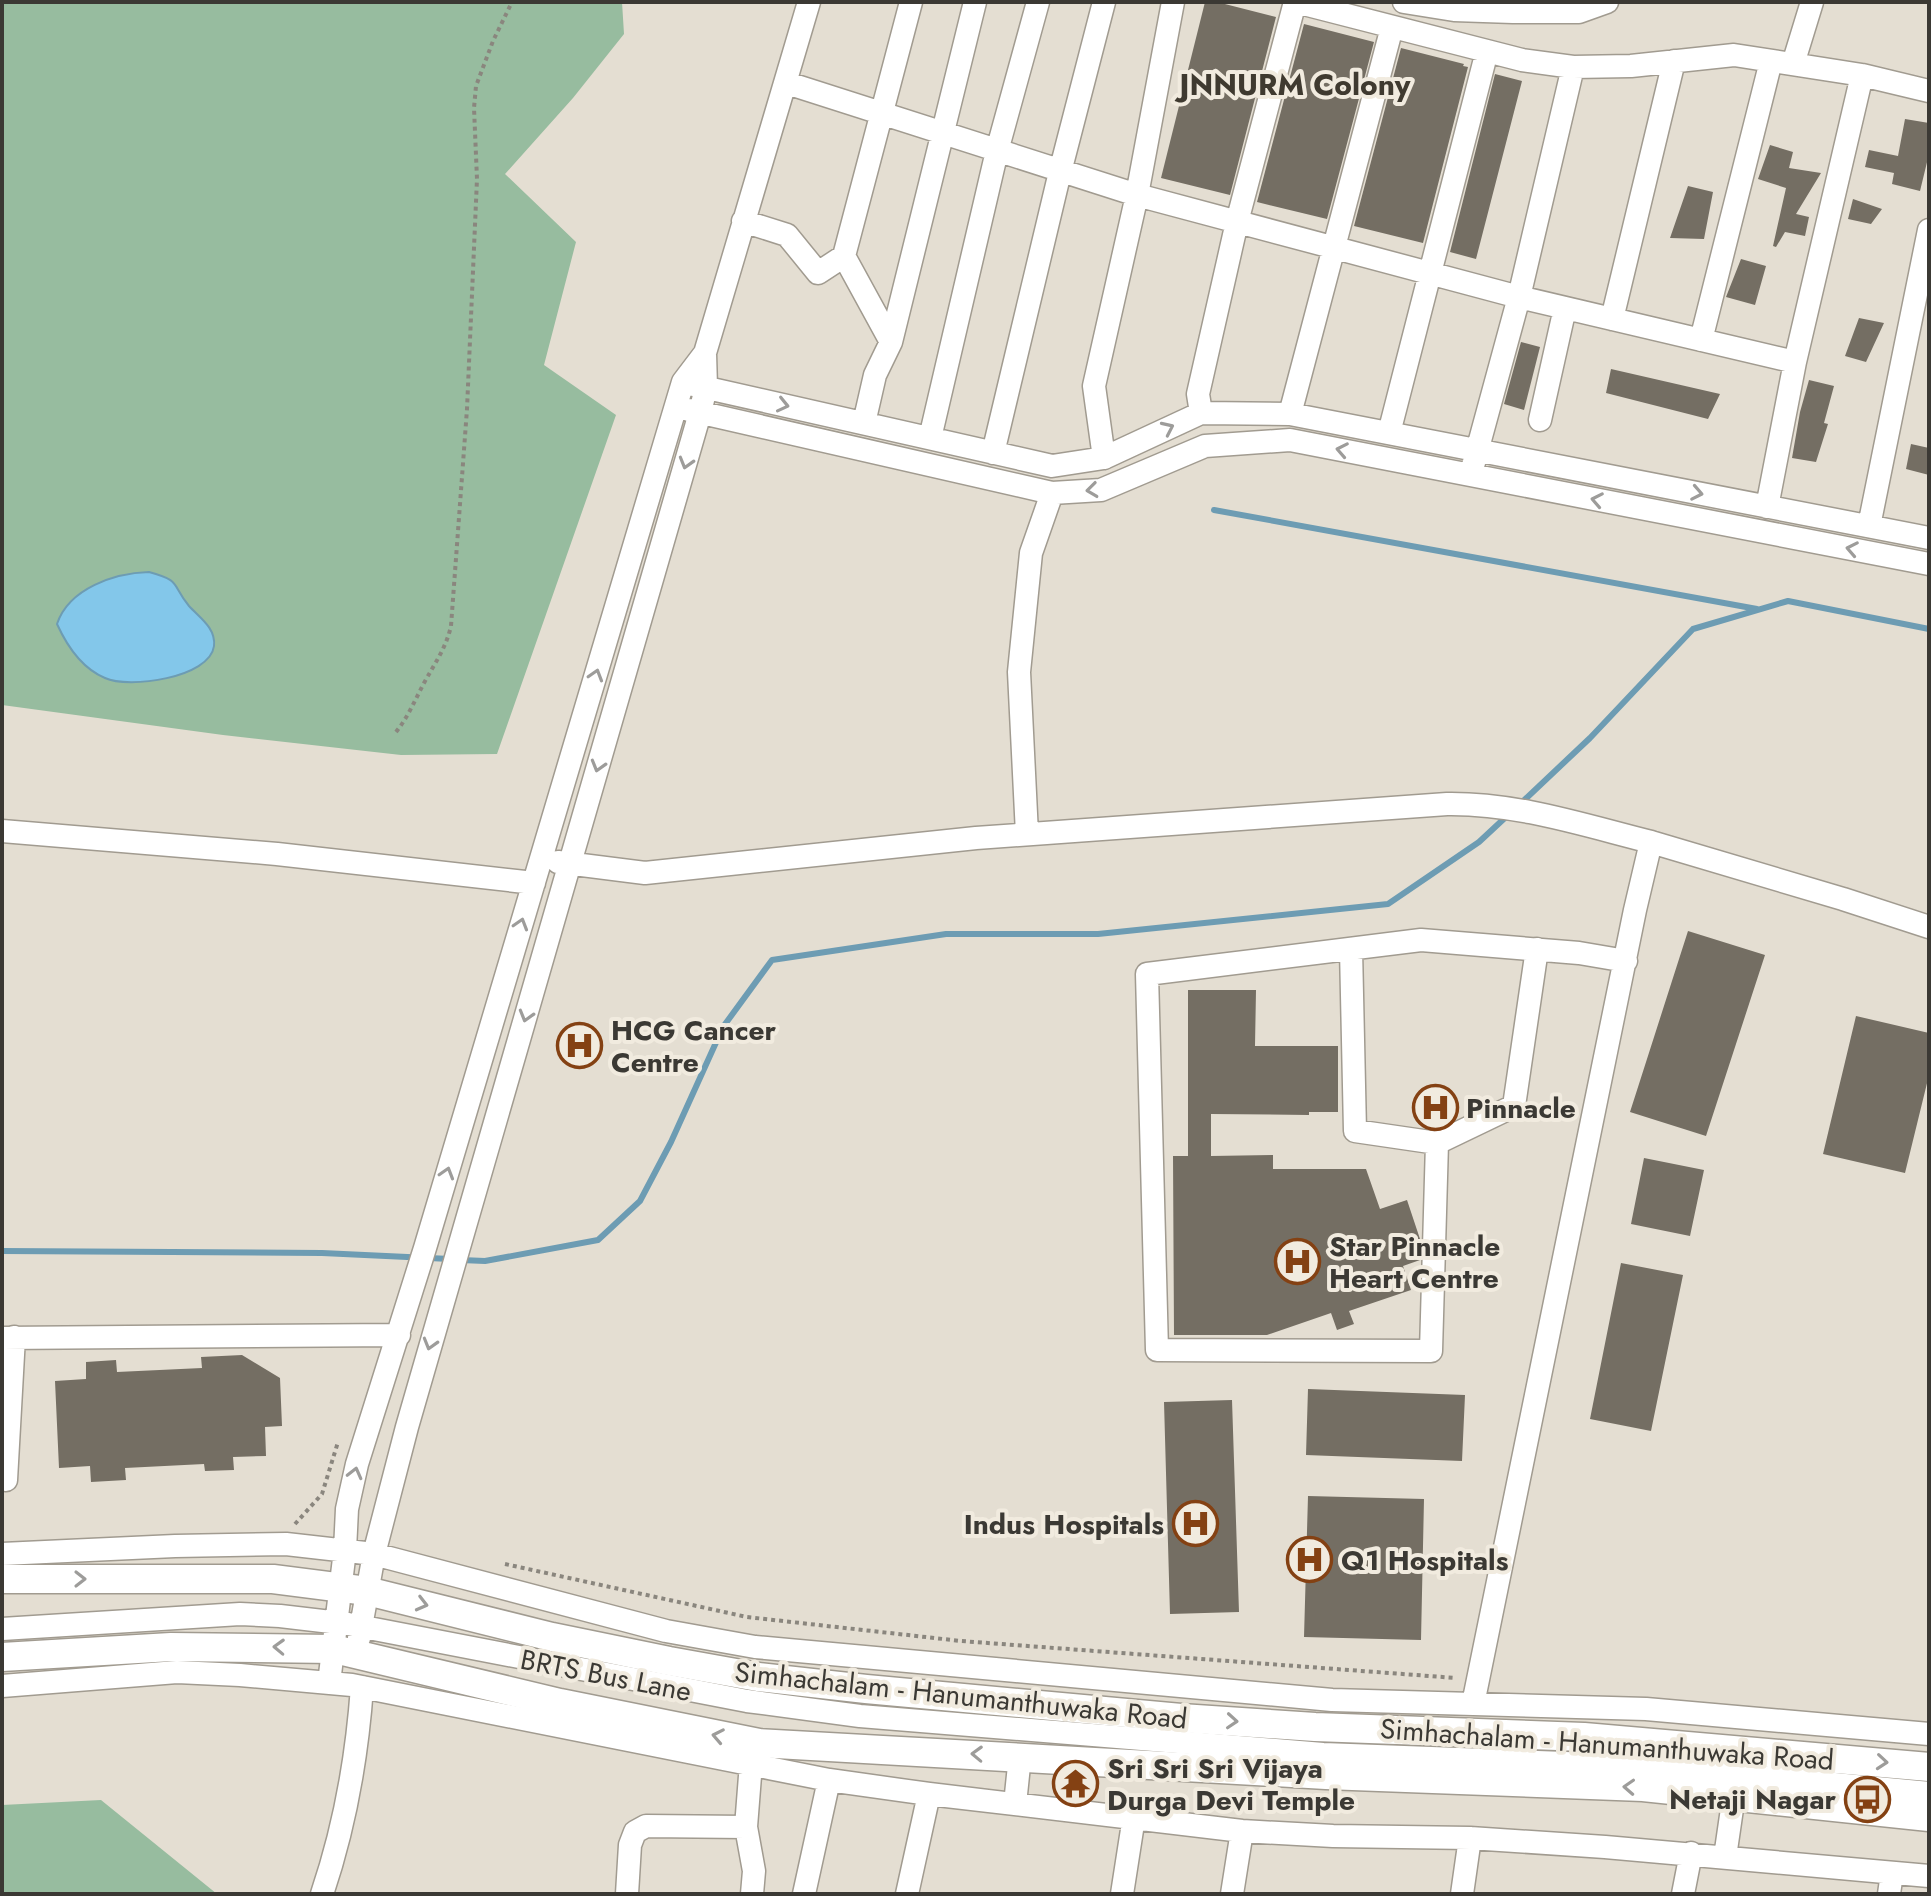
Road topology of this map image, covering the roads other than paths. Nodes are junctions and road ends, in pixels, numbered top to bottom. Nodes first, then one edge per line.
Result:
1 (809, 2) edge
2 (911, 2) edge
3 (975, 2) edge
4 (1038, 2) edge
5 (1104, 2) edge
6 (1173, 2) edge
7 (1295, 2) edge
8 (1404, 2) edge
9 (1607, 2) edge
10 (1812, 2) edge
11 (1392, 27) junction
12 (1487, 51) junction
13 (1674, 61) junction
14 (1782, 62) junction
15 (1573, 67) junction
16 (1862, 75) junction
17 (787, 83) junction
18 (1929, 91) edge
19 (883, 114) junction
20 (941, 133) junction
21 (997, 151) junction
22 (1060, 172) junction
23 (1137, 195) junction
24 (743, 221) junction
25 (1237, 222) junction
26 (1929, 230) edge
27 (1333, 247) junction
28 (844, 256) junction
29 (1428, 273) junction
30 (1519, 297) junction
31 (1565, 308) junction
32 (1612, 319) junction
33 (1701, 340) junction
34 (891, 342) junction
35 (705, 353) junction
36 (1795, 362) junction
37 (683, 382) junction
38 (706, 387) junction
39 (676, 406) junction
40 (700, 413) junction
41 (1201, 413) junction
42 (1290, 414) junction
43 (1540, 420) dead end
44 (864, 423) junction
45 (1389, 433) junction
46 (930, 438) junction
47 (1477, 451) junction
48 (993, 453) junction
49 (1104, 458) junction
50 (1470, 475) junction
51 (1052, 493) junction
52 (1767, 507) junction
53 (1869, 526) junction
54 (1929, 538) edge
55 (1929, 564) edge
56 (2, 831) edge
57 (1027, 834) junction
58 (1651, 842) junction
59 (541, 859) junction
60 (570, 864) junction
61 (534, 883) junction
62 (1929, 927) edge
63 (1351, 949) junction
64 (1537, 949) junction
65 (1626, 961) junction
66 (1437, 1143) junction
67 (399, 1335) junction
68 (8, 1338) edge
69 (6, 1480) dead end
70 (345, 1550) junction
71 (2, 1554) edge
72 (374, 1554) junction
73 (2, 1579) edge
74 (354, 1589) junction
75 (2, 1629) edge
76 (347, 1638) junction
77 (2, 1657) edge
78 (329, 1683) junction
79 (2, 1686) edge
80 (357, 1686) junction
81 (1473, 1704) junction
82 (1929, 1734) edge
83 (1020, 1756) junction
84 (751, 1763) junction
85 (1929, 1767) edge
86 (829, 1780) junction
87 (1929, 1793) edge
88 (929, 1794) junction
89 (1734, 1795) junction
90 (1015, 1804) junction
91 (1134, 1817) junction
92 (1929, 1817) edge
93 (746, 1827) junction
94 (1242, 1831) junction
95 (1470, 1838) junction
96 (1691, 1853) junction
97 (1725, 1857) junction
98 (1929, 1876) edge
99 (1890, 1883) edge
100 (322, 1894) edge
101 (627, 1894) edge
102 (752, 1894) edge
103 (804, 1894) edge
104 (907, 1894) edge
105 (1122, 1894) edge
106 (1232, 1894) edge
107 (1462, 1894) edge
108 (1683, 1894) edge

1 - 17 street
2 - 19 street
3 - 20 street
4 - 21 street
5 - 22 street
6 - 23 street
7 - 11 street
7 - 25 street
8 - 9 street
10 - 14 street
11 - 12 street
11 - 27 street
12 - 15 street
12 - 29 street
13 - 14 street
13 - 15 street
13 - 32 street
14 - 16 street
14 - 33 street
15 - 30 street
16 - 18 street
16 - 36 street
17 - 19 street
17 - 24 street
19 - 20 street
19 - 28 street
20 - 21 street
20 - 34 street
21 - 22 street
21 - 46 street
22 - 23 street
22 - 48 street
23 - 25 street
23 - 49 street
24 - 28 street
24 - 35 street
25 - 27 street
25 - 41 street
26 - 53 street
27 - 29 street
27 - 42 street
28 - 34 street
29 - 30 street
29 - 45 street
30 - 31 street
30 - 47 street
31 - 32 street
31 - 43 street
32 - 33 street
33 - 36 street
34 - 44 street
35 - 37 street
35 - 38 street
36 - 52 street
37 - 38 street
37 - 39 street
38 - 40 street
38 -> 44 street
39 - 40 street
59 -> 39 street
40 - 51 street
40 -> 60 street
41 - 42 street
49 -> 41 street
42 - 45 street
44 - 46 street
45 - 47 street
46 - 48 street
47 - 50 street
47 -> 52 street
48 - 49 street
50 -> 51 street
55 -> 50 street
51 - 57 street
52 - 53 street
53 - 54 street
56 - 61 street
57 - 58 street
57 - 60 street
58 - 62 street
58 - 65 street
59 - 60 street
59 - 61 street
60 -> 72 street
67 -> 61 street
63 - 64 street
63 - 66 street
63 - 66 street
64 - 65 street
64 - 66 street
65 - 81 street
67 - 68 street
70 -> 67 street
68 - 69 street
70 - 71 street
70 - 72 street
70 - 74 street
72 - 74 street
72 - 81 street
73 -> 74 main road, Simhachalam - Hanumanthuwaka Road
74 - 76 street
74 -> 85 main road, Simhachalam - Hanumanthuwaka Road
75 - 76 street, BRTS Bus Lane
76 -> 77 main road, Simhachalam - Hanumanthuwaka Road
76 - 78 street
76 - 80 street
83 -> 76 main road, Simhachalam - Hanumanthuwaka Road
76 - 87 street, BRTS Bus Lane
78 - 79 street
78 - 80 street
80 - 84 street
80 - 100 street
81 - 82 street
89 -> 83 main road, Simhachalam - Hanumanthuwaka Road
83 - 90 street
84 - 86 street
84 - 93 street
86 - 88 street
86 - 103 street
88 - 90 street
88 - 104 street
89 - 92 main road, Simhachalam - Hanumanthuwaka Road
89 - 97 street
90 - 91 street
91 - 94 street
91 - 105 street
93 - 101 street
93 - 102 street
94 - 95 street
94 - 106 street
95 - 96 street
95 - 107 street
96 - 97 street
96 - 108 street
97 - 99 street
98 - 99 street

